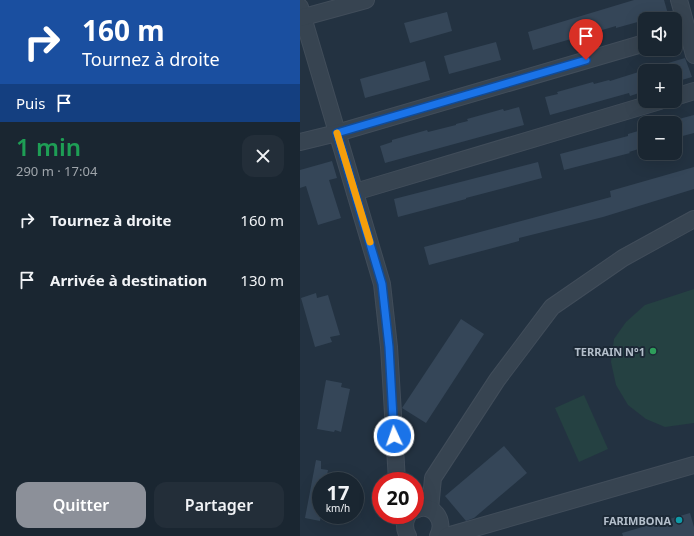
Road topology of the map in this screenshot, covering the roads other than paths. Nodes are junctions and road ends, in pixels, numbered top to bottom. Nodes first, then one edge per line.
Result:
1 (366, 0) edge
2 (679, 0) edge
3 (680, 12) edge
4 (301, 14) edge
5 (682, 34) edge
6 (638, 45) edge
7 (694, 55) edge
8 (694, 91) edge
9 (682, 95) edge
10 (638, 108) edge
11 (337, 133) junction
12 (300, 142) edge
13 (355, 192) junction
14 (694, 219) edge
15 (694, 465) edge
16 (396, 472) edge
17 (424, 495) edge
18 (424, 516) edge
19 (438, 536) edge
20 (446, 536) edge

1 - 4 lane
2 - 3 lane
4 - 11 lane
5 - 7 lane
6 - 11 lane
8 - 9 lane
10 - 13 lane
11 - 12 lane
11 - 13 lane
13 - 16 lane
14 - 17 lane
15 - 20 lane
18 - 19 lane

